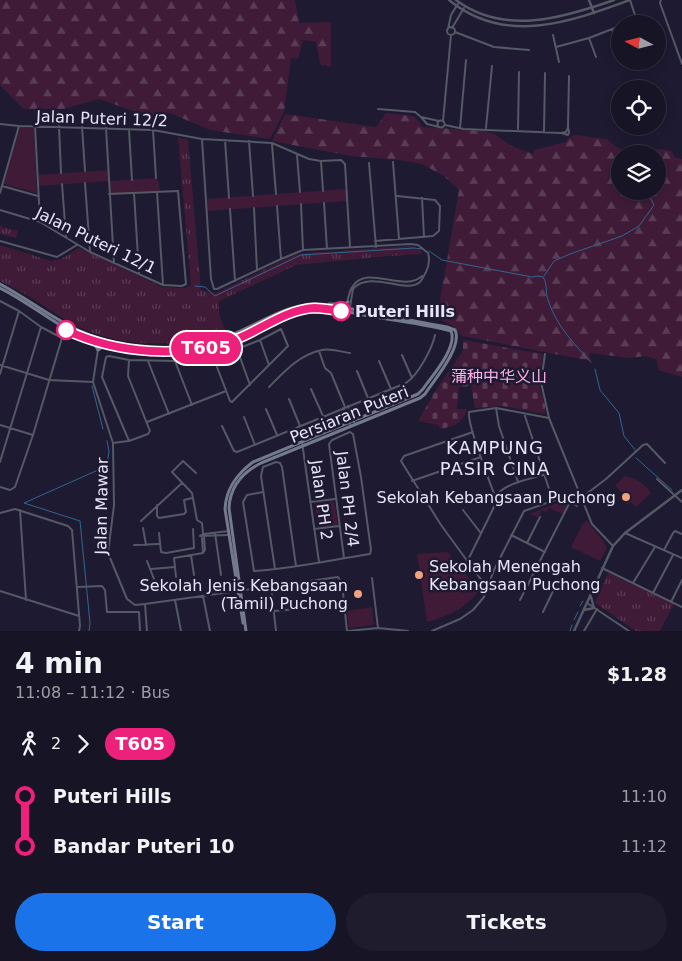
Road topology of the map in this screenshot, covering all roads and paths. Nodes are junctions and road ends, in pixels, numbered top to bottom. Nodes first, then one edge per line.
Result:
1 (449, 0) edge
2 (589, 0) edge
3 (614, 0) edge
4 (630, 0) edge
5 (661, 0) edge
6 (458, 1) edge
7 (456, 6) junction
8 (465, 6) junction
9 (592, 8) junction
10 (462, 10) junction
11 (594, 13) junction
12 (636, 15) edge
13 (450, 28) junction
14 (611, 29) edge
15 (455, 32) junction
16 (451, 35) junction
17 (553, 35) dead end
18 (589, 38) junction
19 (556, 47) junction
20 (528, 50) dead end
21 (596, 57) dead end
22 (466, 60) dead end
23 (559, 62) dead end
24 (682, 64) edge
25 (492, 66) dead end
26 (519, 72) dead end
27 (545, 73) dead end
28 (570, 76) dead end
29 (378, 108) dead end
30 (421, 117) junction
31 (439, 121) junction
32 (443, 121) junction
33 (0, 124) edge
34 (445, 125) junction
35 (19, 126) junction
36 (35, 126) junction
37 (59, 126) junction
38 (82, 127) junction
39 (438, 127) junction
40 (106, 128) junction
41 (460, 128) junction
42 (129, 129) junction
43 (486, 129) junction
44 (153, 130) junction
45 (518, 130) junction
46 (544, 132) junction
47 (202, 139) junction
48 (225, 140) junction
49 (249, 141) junction
50 (272, 143) junction
51 (297, 155) junction
52 (321, 161) junction
53 (393, 162) dead end
54 (369, 163) dead end
55 (85, 171) dead end
56 (61, 173) dead end
57 (156, 178) dead end
58 (132, 180) dead end
59 (85, 183) dead end
60 (62, 184) dead end
61 (2, 186) junction
62 (323, 191) dead end
63 (157, 192) junction
64 (300, 192) dead end
65 (0, 193) edge
66 (134, 193) junction
67 (109, 194) junction
68 (276, 194) dead end
69 (39, 196) junction
70 (253, 196) dead end
71 (397, 196) junction
72 (229, 198) dead end
73 (422, 198) junction
74 (324, 203) dead end
75 (301, 204) dead end
76 (277, 206) dead end
77 (254, 208) dead end
78 (230, 209) dead end
79 (0, 210) edge
80 (40, 222) junction
81 (424, 237) junction
82 (66, 238) junction
83 (400, 239) junction
84 (0, 241) edge
85 (375, 241) junction
86 (77, 245) junction
87 (350, 247) junction
88 (376, 247) junction
89 (327, 249) junction
90 (303, 250) junction
91 (90, 252) junction
92 (281, 259) junction
93 (114, 263) junction
94 (257, 270) junction
95 (139, 274) junction
96 (424, 275) junction
97 (235, 281) junction
98 (0, 284) edge
99 (163, 285) junction
100 (0, 288) edge
101 (0, 301) edge
102 (348, 302) junction
103 (326, 304) junction
104 (348, 310) junction
105 (19, 311) junction
106 (41, 327) junction
107 (435, 335) dead end
108 (91, 336) junction
109 (260, 340) junction
110 (93, 341) junction
111 (208, 342) junction
112 (99, 343) junction
113 (106, 343) junction
114 (210, 347) junction
115 (237, 349) junction
116 (98, 350) junction
117 (172, 350) junction
118 (319, 351) junction
119 (350, 353) dead end
120 (545, 354) dead end
121 (402, 355) dead end
122 (214, 358) junction
123 (129, 360) junction
124 (148, 361) junction
125 (174, 361) junction
126 (379, 362) dead end
127 (1, 365) edge
128 (270, 365) junction
129 (357, 371) dead end
130 (27, 373) junction
131 (0, 374) edge
132 (412, 378) junction
133 (49, 380) junction
134 (93, 382) junction
135 (250, 385) junction
136 (269, 387) dead end
137 (312, 389) dead end
138 (391, 389) junction
139 (226, 391) junction
140 (368, 398) junction
141 (289, 399) dead end
142 (192, 405) junction
143 (346, 407) junction
144 (496, 408) junction
145 (266, 409) dead end
146 (524, 413) junction
147 (169, 414) junction
148 (323, 416) junction
149 (244, 417) dead end
150 (549, 418) junction
151 (147, 422) junction
152 (352, 424) junction
153 (0, 425) edge
154 (222, 426) dead end
155 (300, 426) junction
156 (10, 428) junction
157 (473, 432) junction
158 (33, 435) junction
159 (277, 436) junction
160 (127, 440) junction
161 (114, 443) junction
162 (303, 443) junction
163 (255, 445) junction
164 (481, 457) junction
165 (0, 462) edge
166 (665, 462) dead end
167 (196, 473) dead end
168 (543, 475) junction
169 (657, 479) dead end
170 (412, 481) junction
171 (182, 483) junction
172 (518, 483) junction
173 (0, 487) edge
174 (682, 490) edge
175 (263, 492) junction
176 (578, 492) junction
177 (495, 496) junction
178 (675, 496) junction
179 (193, 497) junction
180 (581, 498) junction
181 (336, 499) junction
182 (553, 501) junction
183 (310, 502) junction
184 (682, 502) edge
185 (157, 505) junction
186 (577, 506) dead end
187 (20, 510) junction
188 (464, 510) dead end
189 (0, 513) edge
190 (540, 517) dead end
191 (141, 521) dead end
192 (340, 526) junction
193 (143, 528) dead end
194 (193, 529) dead end
195 (314, 530) junction
196 (158, 533) dead end
197 (230, 533) junction
198 (481, 533) junction
199 (625, 533) junction
200 (682, 534) edge
201 (203, 535) junction
202 (215, 535) junction
203 (511, 535) junction
204 (195, 537) junction
205 (527, 543) junction
206 (160, 544) junction
207 (134, 545) dead end
208 (146, 545) junction
209 (613, 546) junction
210 (655, 546) junction
211 (664, 550) junction
212 (545, 552) junction
213 (673, 554) junction
214 (191, 555) junction
215 (344, 558) junction
216 (682, 558) edge
217 (468, 560) junction
218 (148, 561) dead end
219 (319, 562) junction
220 (296, 566) junction
221 (175, 567) junction
222 (602, 568) junction
223 (151, 569) junction
224 (275, 569) junction
225 (194, 575) dead end
226 (221, 575) dead end
227 (176, 577) dead end
228 (532, 577) junction
229 (372, 578) dead end
230 (154, 579) dead end
231 (682, 580) edge
232 (633, 583) junction
233 (271, 586) junction
234 (77, 587) junction
235 (489, 587) junction
236 (0, 591) edge
237 (239, 591) junction
238 (653, 593) junction
239 (203, 596) junction
240 (590, 596) junction
241 (26, 600) junction
242 (175, 600) junction
243 (520, 600) dead end
244 (671, 602) junction
245 (587, 603) junction
246 (145, 604) junction
247 (344, 605) junction
248 (682, 607) edge
249 (595, 609) junction
250 (274, 611) junction
251 (583, 611) junction
252 (543, 612) dead end
253 (79, 616) junction
254 (378, 628) junction
255 (79, 631) edge
256 (140, 631) edge
257 (147, 631) edge
258 (181, 631) edge
259 (210, 631) edge
260 (245, 631) edge
261 (276, 631) edge
262 (347, 631) edge
263 (408, 631) edge
264 (432, 631) edge
265 (574, 631) edge
266 (584, 631) edge
267 (629, 631) edge

1 - 7 street
2 - 9 street
3 - 9 street
4 - 11 street
4 - 12 street
5 - 24 street
6 - 7 street
6 - 8 street
7 - 10 street
7 - 13 street
8 - 9 street
8 - 10 street
9 - 11 street
10 - 11 street
10 - 13 street
13 - 15 street
13 - 16 street
14 - 18 street
15 - 16 street
15 - 20 street
16 - 32 street
17 - 19 street
18 - 19 street
18 - 21 street
19 - 23 street
22 - 41 street
25 - 43 street
26 - 45 street
27 - 46 street
28 - 46 street
29 - 30 street
30 - 31 street
30 - 39 street
31 - 32 street
31 - 39 street
32 - 34 street
33 - 35 street, Jalan Puteri 12/2
34 - 39 street
34 - 41 street
35 - 36 street, Jalan Puteri 12/2
35 - 61 street
36 - 37 street, Jalan Puteri 12/2
36 - 69 street
37 - 38 street, Jalan Puteri 12/2
37 - 56 street
38 - 40 street, Jalan Puteri 12/2
38 - 55 street
40 - 42 street, Jalan Puteri 12/2
40 - 67 street
41 - 43 street
42 - 44 street, Jalan Puteri 12/2
42 - 58 street
43 - 45 street
44 - 47 street, Jalan Puteri 12/2
44 - 57 street
45 - 46 street
47 - 48 street, Jalan Puteri 12/2
47 - 97 street
48 - 49 street, Jalan Puteri 12/2
48 - 72 street
49 - 50 street, Jalan Puteri 12/2
49 - 70 street
50 - 51 street
50 - 68 street
51 - 52 street
51 - 64 street
52 - 62 street
52 - 87 street
53 - 71 street
54 - 85 street
59 - 91 street
60 - 82 street
61 - 65 street
61 - 69 street
63 - 66 street
63 - 99 street
63 - 99 street, Jalan Puteri 12/1
66 - 67 street
66 - 95 street
67 - 93 street
69 - 80 street
71 - 73 street
71 - 83 street
73 - 81 street
73 - 81 street
74 - 89 street
75 - 90 street
76 - 92 street
77 - 94 street
78 - 97 street
79 - 80 street, Jalan Puteri 12/1
80 - 82 street, Jalan Puteri 12/1
81 - 83 street
82 - 86 street, Jalan Puteri 12/1
83 - 85 street
84 - 86 street
85 - 88 street
86 - 91 street, Jalan Puteri 12/1
87 - 88 street
87 - 89 street
88 - 96 street
89 - 90 street
90 - 92 street
91 - 93 street, Jalan Puteri 12/1
92 - 94 street
93 - 95 street, Jalan Puteri 12/1
94 - 97 street
95 - 99 street, Jalan Puteri 12/1
96 - 102 street
96 - 104 street
98 - 108 main road, Persiaran Puteri
100 - 110 main road, Persiaran Puteri
101 - 105 street
102 - 103 main road
102 - 104 street
103 - 104 main road, Persiaran Puteri
103 - 111 main road, Persiaran Puteri
104 - 114 main road, Persiaran Puteri
104 - 152 main road, Persiaran Puteri
105 - 106 street
105 - 127 street
106 - 130 street
106 - 133 street
107 - 132 street
108 - 112 main road
108 - 113 main road, Persiaran Puteri
109 - 115 street
109 - 128 street
109 - 128 street
110 - 112 main road, Persiaran Puteri
110 - 116 main road
111 - 113 main road, Persiaran Puteri
111 - 114 street
112 - 113 main road, Persiaran Puteri
112 - 116 street
113 - 116 main road
113 - 117 main road, Persiaran Puteri
114 - 117 main road, Persiaran Puteri
114 - 122 street
115 - 122 street
115 - 135 street
116 - 134 street
117 - 125 street
118 - 119 street
118 - 136 street
118 - 143 street
120 - 150 street
121 - 132 street
122 - 139 street
123 - 124 street
123 - 151 street
123 - 160 street
124 - 125 street
124 - 147 street
125 - 142 street
126 - 138 street
127 - 130 street
127 - 131 street
128 - 135 street
129 - 140 street
130 - 133 street
130 - 156 street
132 - 138 street
133 - 134 street
133 - 158 street
134 - 161 street, Jalan Mawar
135 - 139 street
137 - 148 street
138 - 140 street
139 - 142 street
140 - 143 street
141 - 155 street
142 - 147 street
143 - 148 street
143 - 152 street
144 - 146 street
144 - 157 street
144 - 172 street
145 - 159 street
146 - 150 street
146 - 168 street
147 - 151 street
148 - 155 street
149 - 163 street
150 - 176 street
151 - 160 street
152 - 162 main road, Persiaran Puteri
153 - 156 street
154 - 163 street
155 - 159 street
156 - 158 street
156 - 165 street
157 - 164 street
157 - 170 street
158 - 173 street
159 - 163 street
160 - 161 street
161 - 246 street, Jalan Mawar
162 - 183 street, Jalan PH 2
162 - 197 main road, Persiaran Puteri
164 - 170 street
164 - 177 street
166 - 180 street
167 - 171 street
168 - 172 street
168 - 182 street
169 - 178 street
170 - 217 street
171 - 179 street
171 - 185 street
172 - 177 street
174 - 178 street
175 - 220 street
175 - 224 street
175 - 224 street
176 - 180 street
176 - 182 street
177 - 198 street
178 - 184 street
178 - 199 street
179 - 185 street
179 - 201 street
180 - 209 street
181 - 183 street
181 - 192 street, Jalan PH 2/4
181 - 215 street, Jalan PH 2/4
182 - 203 street
183 - 195 street, Jalan PH 2
185 - 191 street
186 - 212 street
187 - 189 street
187 - 234 street
187 - 241 street
188 - 198 street
190 - 205 street
192 - 195 street
192 - 215 street, Jalan PH 2/4
193 - 208 street
194 - 204 street
195 - 219 street, Jalan PH 2
196 - 206 street
197 - 202 street
197 - 237 main road, Persiaran Puteri
198 - 217 street
199 - 209 street
199 - 210 street
200 - 211 street
201 - 202 street
201 - 204 street
201 - 214 street
202 - 226 street
203 - 205 street
203 - 235 street
204 - 206 street
205 - 212 street
206 - 208 street
207 - 208 street
209 - 222 street
210 - 211 street
210 - 232 street
211 - 213 street
212 - 228 street
213 - 216 street
213 - 238 street
214 - 221 street
214 - 225 street
215 - 219 street
217 - 235 street
218 - 223 street
219 - 220 street
220 - 224 street
221 - 223 street
221 - 227 street
222 - 232 street
222 - 240 street
223 - 230 street
228 - 243 street
228 - 252 street
229 - 254 street
231 - 244 street
232 - 238 street
233 - 237 street
233 - 247 street
233 - 250 street
234 - 253 street
234 - 256 street
235 - 264 street
236 - 241 street
237 - 239 street
237 - 260 main road, Persiaran Puteri
238 - 244 street
239 - 242 street
239 - 259 street
240 - 245 street
240 - 249 street
241 - 253 street
242 - 246 street
242 - 258 street
244 - 248 street
245 - 249 street
245 - 251 street
246 - 257 street
247 - 250 street
247 - 262 street
249 - 251 street
249 - 266 street
249 - 267 street
250 - 261 street
251 - 265 street
253 - 255 street
254 - 262 street
254 - 263 street

